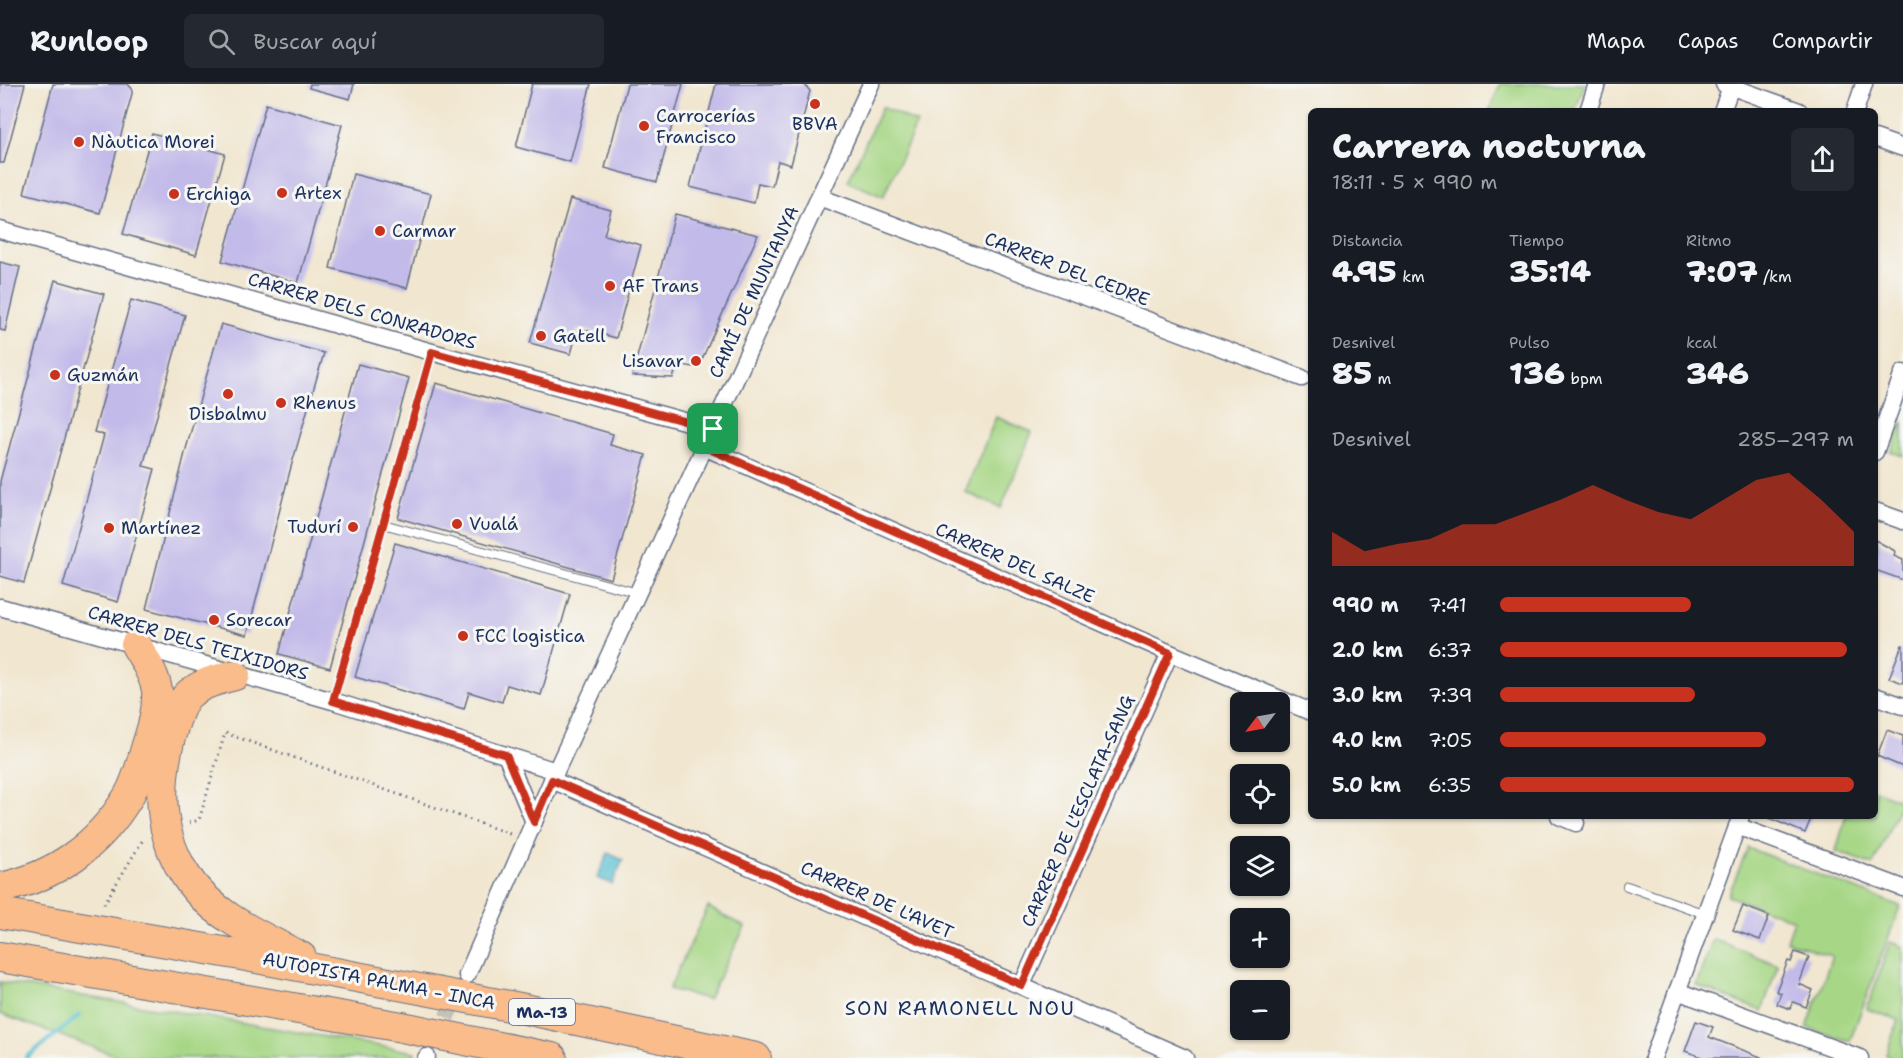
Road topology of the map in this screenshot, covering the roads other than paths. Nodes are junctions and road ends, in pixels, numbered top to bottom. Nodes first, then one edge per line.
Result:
1 (871, 84) edge
2 (1597, 84) edge
3 (1864, 84) edge
4 (1729, 85) edge
5 (1589, 108) edge
6 (1723, 108) edge
7 (1790, 108) edge
8 (1856, 108) edge
9 (1878, 139) edge
10 (1903, 148) edge
11 (819, 197) junction
12 (0, 230) edge
13 (432, 352) junction
14 (1903, 374) edge
15 (1302, 378) dead end
16 (1880, 424) edge
17 (713, 429) junction
18 (705, 447) junction
19 (1878, 512) edge
20 (1903, 521) edge
21 (383, 524) junction
22 (638, 594) junction
23 (0, 607) edge
24 (136, 645) junction
25 (1170, 653) junction
26 (235, 675) junction
27 (1878, 697) edge
28 (333, 701) junction
29 (1903, 706) edge
30 (1308, 711) edge
31 (506, 755) junction
32 (554, 776) junction
33 (1566, 819) edge
34 (1739, 821) edge
35 (534, 822) junction
36 (1576, 823) dead end
37 (1627, 886) dead end
38 (0, 888) edge
39 (1903, 888) edge
40 (0, 913) edge
41 (1705, 914) junction
42 (0, 957) edge
43 (328, 971) junction
44 (467, 975) tunnel mouth
45 (1022, 985) junction
46 (1677, 991) junction
47 (552, 1058) edge
48 (756, 1058) edge
49 (1185, 1058) edge
50 (1653, 1058) edge
51 (1860, 1058) edge

1 - 11 street, CAMÍ DE MUNTANYA
2 - 5 street
3 - 8 street
4 - 6 street
4 - 7 street
9 - 10 street
11 - 15 street, CARRER DEL CEDRE
11 - 17 street, CAMÍ DE MUNTANYA
12 - 13 street, CARRER DELS CONRADORS
13 - 17 street, CARRER DELS CONRADORS
13 - 21 lane
14 - 16 street
17 - 18 street, CAMÍ DE MUNTANYA
18 - 22 street, CAMÍ DE MUNTANYA
18 - 25 street, CARRER DEL SALZE
19 - 20 street
21 - 22 lane
21 - 28 lane
22 - 32 street, CAMÍ DE MUNTANYA
23 - 24 street, CARRER DELS TEIXIDORS
24 - 26 street, CARRER DELS TEIXIDORS
24 - 38 highway
25 - 30 street, CARRER DEL SALZE
25 - 45 street, CARRER DE L'ESCLATA-SANG
26 - 28 street, CARRER DELS TEIXIDORS
26 - 43 highway
27 - 29 street
28 - 31 street, CARRER DELS TEIXIDORS
31 - 32 street, CARRER DELS TEIXIDORS
31 - 35 street
32 - 35 street, CAMÍ DE MUNTANYA
32 - 45 street, CARRER DE L'AVET
33 - 36 street
34 - 39 street
34 - 41 street
35 - 44 street, CAMÍ DE MUNTANYA
37 - 41 lane
40 - 43 highway, AUTOPISTA PALMA - INCA / Ma-13
41 - 46 street
42 - 47 highway, Ma-13
43 - 48 highway, AUTOPISTA PALMA - INCA / Ma-13
45 - 49 street, CARRER DE L'AVET
46 - 50 street
46 - 51 street

